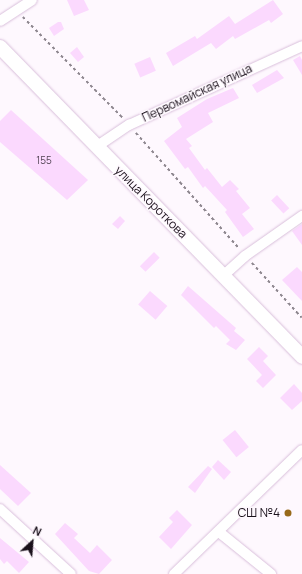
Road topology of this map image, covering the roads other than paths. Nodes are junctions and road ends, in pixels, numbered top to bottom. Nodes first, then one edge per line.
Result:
1 (32, 0) edge
2 (0, 21) edge
3 (302, 46) edge
4 (0, 47) edge
5 (96, 147) junction
6 (302, 216) edge
7 (224, 275) junction
8 (302, 357) edge
9 (302, 450) edge
10 (0, 509) edge
11 (219, 532) junction
12 (71, 574) edge
13 (174, 574) edge
14 (271, 574) edge

1 - 2 street
3 - 5 street, Первомайская улица
4 - 5 street, улица Короткова
5 - 7 street, улица Короткова
6 - 7 street
7 - 8 street, улица Короткова
9 - 11 street
10 - 12 street
11 - 13 street
11 - 14 street

